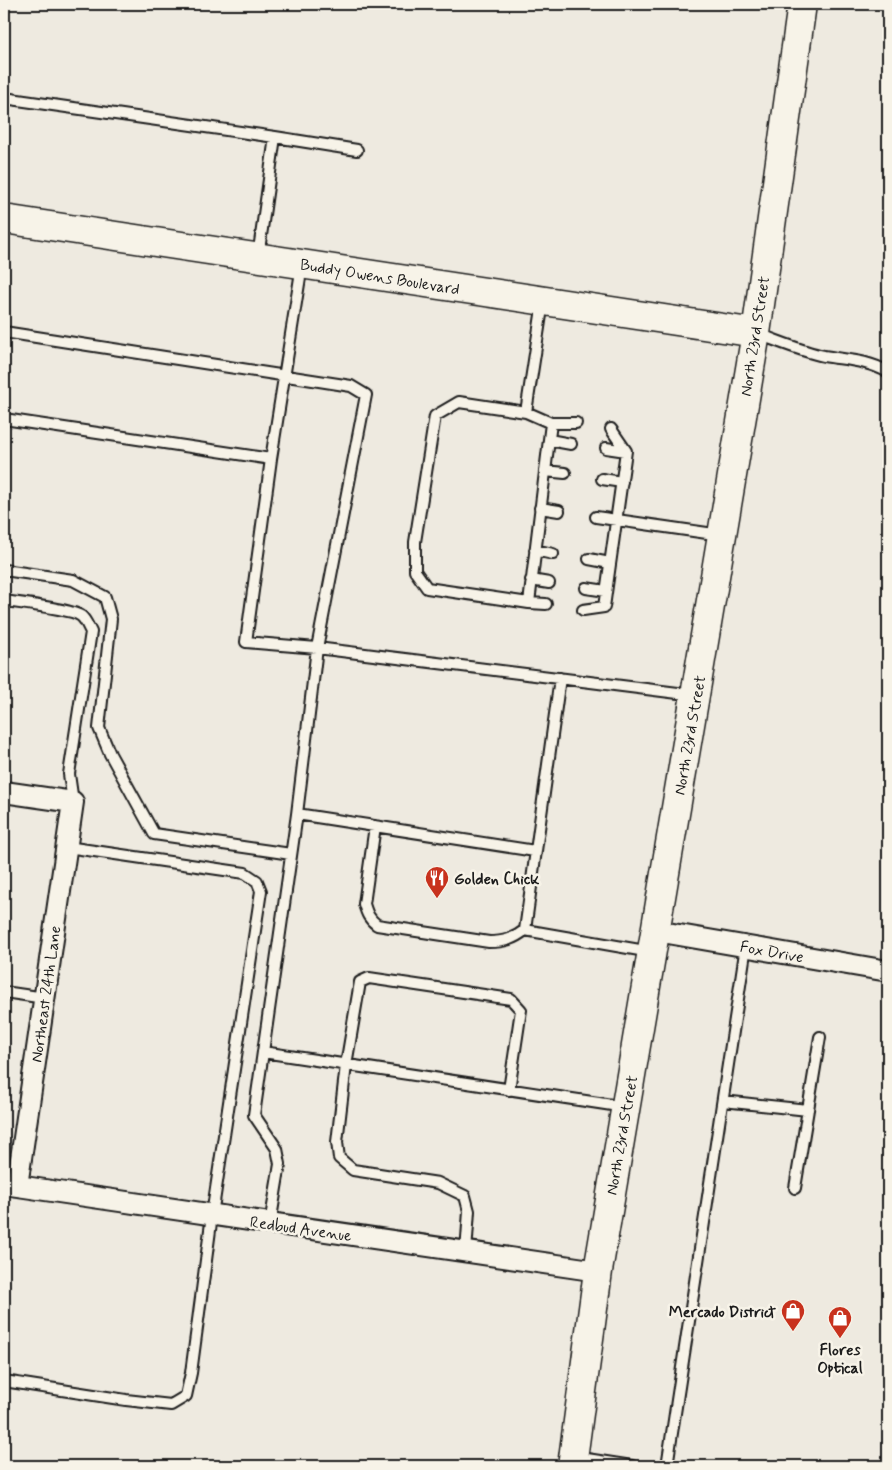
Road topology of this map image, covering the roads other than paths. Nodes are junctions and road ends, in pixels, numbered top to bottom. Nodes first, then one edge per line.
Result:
1 (802, 4) edge
2 (4, 98) edge
3 (275, 137) junction
4 (357, 150) dead end
5 (4, 219) edge
6 (258, 258) junction
7 (302, 264) junction
8 (544, 301) junction
9 (4, 332) edge
10 (756, 333) junction
11 (888, 372) edge
12 (284, 375) junction
13 (526, 412) junction
14 (4, 419) edge
15 (550, 423) junction
16 (576, 423) dead end
17 (611, 429) dead end
18 (549, 440) junction
19 (572, 444) dead end
20 (606, 448) dead end
21 (626, 452) junction
22 (271, 459) junction
23 (545, 471) junction
24 (565, 473) dead end
25 (602, 479) dead end
26 (622, 482) junction
27 (540, 508) junction
28 (559, 511) dead end
29 (596, 517) dead end
30 (616, 520) junction
31 (722, 535) junction
32 (535, 550) junction
33 (553, 554) dead end
34 (589, 559) dead end
35 (610, 563) junction
36 (4, 570) edge
37 (532, 580) junction
38 (549, 583) dead end
39 (586, 588) dead end
40 (606, 591) junction
41 (4, 601) edge
42 (529, 603) junction
43 (546, 604) dead end
44 (583, 610) dead end
45 (317, 648) junction
46 (560, 678) junction
47 (695, 695) junction
48 (4, 792) edge
49 (73, 802) junction
50 (297, 814) junction
51 (375, 826) junction
52 (67, 846) junction
53 (535, 851) junction
54 (291, 854) junction
55 (525, 930) junction
56 (654, 941) junction
57 (746, 946) junction
58 (888, 971) edge
59 (4, 992) edge
60 (45, 998) junction
61 (820, 1036) dead end
62 (263, 1052) junction
63 (346, 1065) junction
64 (509, 1090) junction
65 (723, 1101) junction
66 (626, 1107) junction
67 (808, 1110) junction
68 (10, 1185) edge
69 (795, 1188) dead end
70 (212, 1215) junction
71 (270, 1224) junction
72 (466, 1252) junction
73 (598, 1271) junction
74 (4, 1381) edge
75 (573, 1462) edge
76 (632, 1466) edge
77 (667, 1466) edge

1 - 10 main road, North 23rd Street
2 - 3 lane
3 - 4 lane
3 - 6 lane
5 - 6 main road, Buddy Owens Boulevard
6 - 7 main road, Buddy Owens Boulevard
7 - 8 main road, Buddy Owens Boulevard
7 - 12 lane
8 - 10 main road, Buddy Owens Boulevard
8 - 13 lane
9 - 12 lane
10 - 11 lane
10 - 31 main road, North 23rd Street
12 - 22 lane
12 - 45 lane
13 - 15 lane
13 - 42 lane
14 - 22 lane
15 - 16 lane
15 - 18 lane
17 - 21 lane
18 - 19 lane
18 - 23 lane
20 - 21 lane
21 - 26 lane
22 - 45 lane
23 - 24 lane
23 - 27 lane
25 - 26 lane
26 - 30 lane
27 - 28 lane
27 - 32 lane
29 - 30 lane
30 - 31 lane
30 - 35 lane
31 - 47 main road, North 23rd Street
32 - 33 lane
32 - 37 lane
34 - 35 lane
35 - 40 lane
36 - 54 lane
37 - 38 lane
37 - 42 lane
39 - 40 lane
40 - 44 lane
41 - 49 lane
42 - 43 lane
45 - 46 lane
45 - 50 lane
46 - 47 lane
46 - 53 lane
47 - 56 main road, North 23rd Street
48 - 49 street
49 - 52 street, Northeast 24th Lane
50 - 51 lane
50 - 54 lane
51 - 53 lane
51 - 55 lane
52 - 60 street, Northeast 24th Lane
52 - 70 lane
53 - 55 lane
54 - 62 lane
55 - 56 lane
56 - 57 street, Fox Drive
56 - 66 main road, North 23rd Street
57 - 58 street, Fox Drive
57 - 65 lane
59 - 60 lane
60 - 68 street, Northeast 24th Lane
61 - 67 lane
62 - 63 lane
62 - 71 lane
63 - 64 lane
63 - 64 lane
63 - 72 lane
64 - 66 lane
65 - 67 lane
65 - 77 lane
66 - 73 main road, North 23rd Street
67 - 69 lane
68 - 70 street, Redbud Avenue
70 - 71 street, Redbud Avenue
70 - 74 lane
71 - 72 street, Redbud Avenue
72 - 73 street, Redbud Avenue
73 - 75 main road, North 23rd Street
75 - 76 lane

